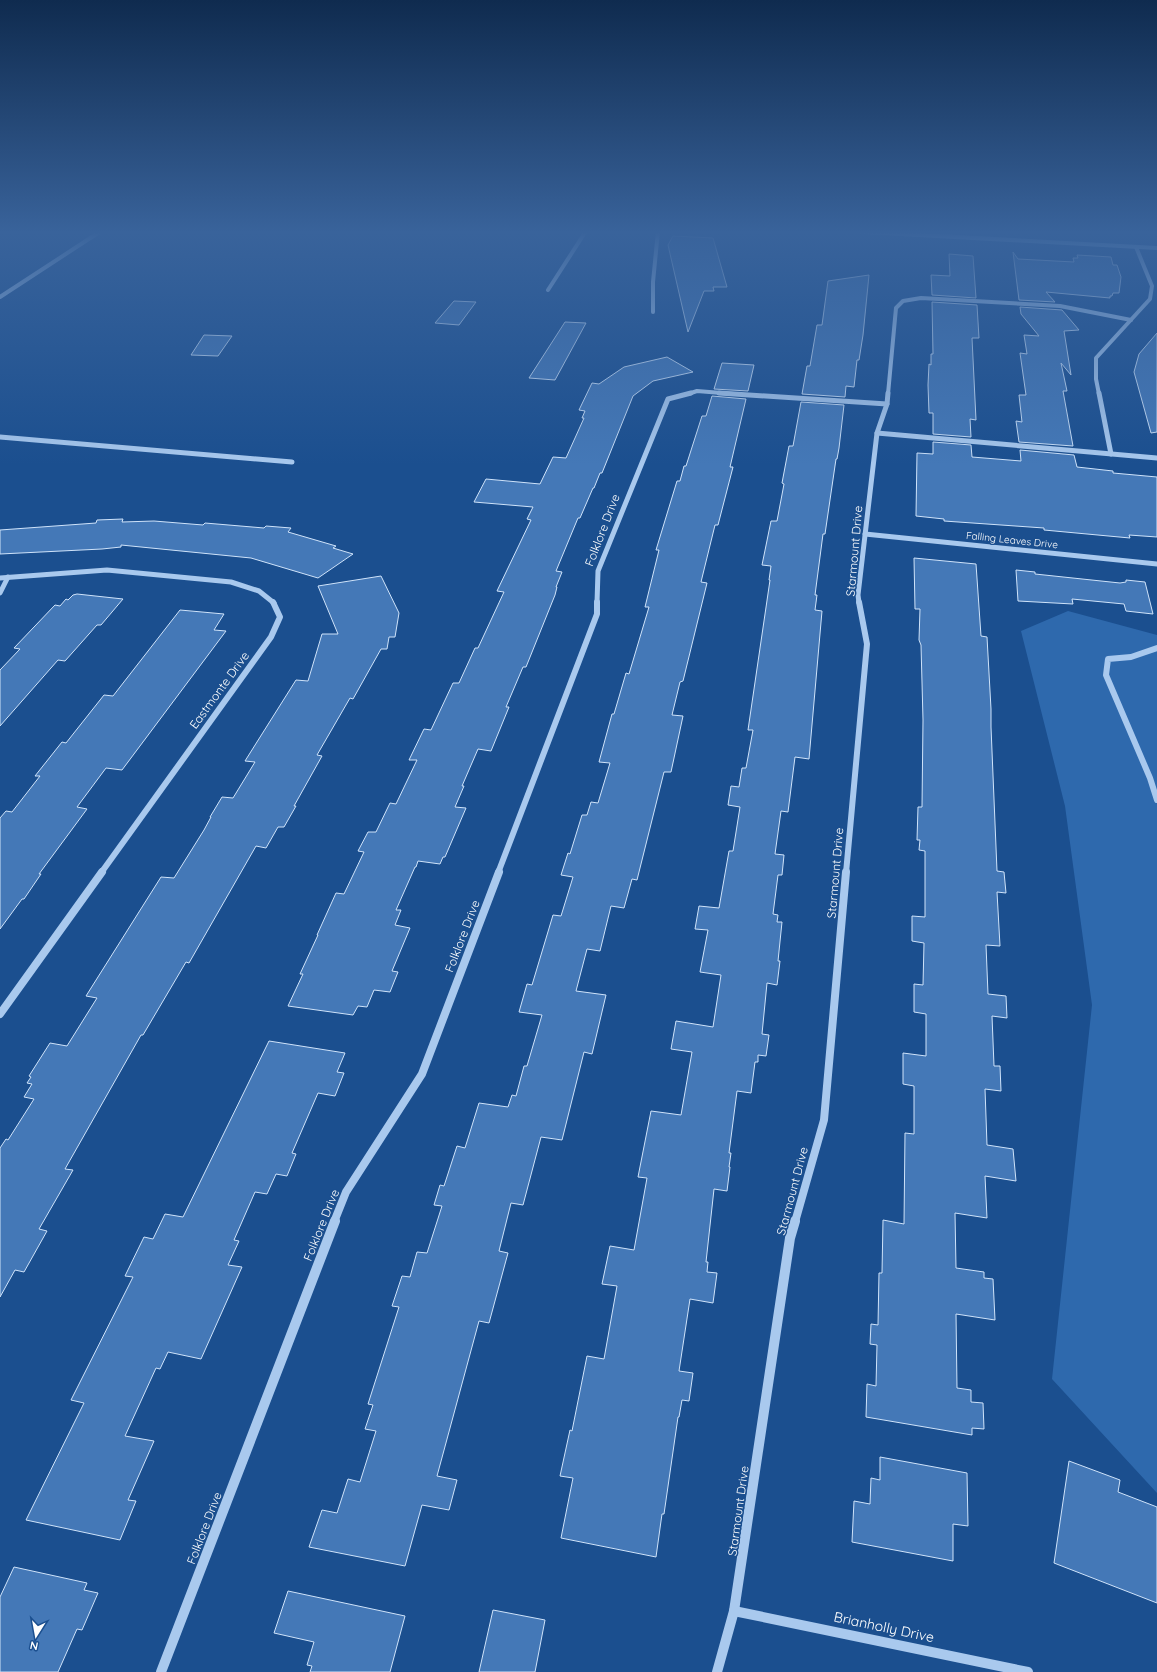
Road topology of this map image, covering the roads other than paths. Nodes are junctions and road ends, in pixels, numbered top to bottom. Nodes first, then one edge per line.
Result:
1 (896, 309) edge
2 (1075, 309) edge
3 (1141, 309) edge
4 (1131, 320) junction
5 (887, 404) junction
6 (877, 434) junction
7 (0, 436) edge
8 (1111, 454) junction
9 (1157, 458) edge
10 (292, 462) dead end
11 (865, 534) junction
12 (1157, 564) edge
13 (8, 577) junction
14 (0, 578) edge
15 (0, 593) edge
16 (1157, 648) edge
17 (1157, 800) edge
18 (0, 1014) edge
19 (734, 1611) junction
20 (161, 1672) edge
21 (717, 1672) edge
22 (1028, 1672) edge

1 - 5 street, Starmount Drive
2 - 4 street, Starmount Drive
3 - 4 street
4 - 8 street
5 - 6 street, Starmount Drive
5 - 20 street, Folklore Drive
6 - 8 street
6 - 11 street, Starmount Drive
7 - 10 street
8 - 9 street
11 - 12 street, Falling Leaves Drive
11 - 19 street, Starmount Drive
13 - 14 street, Eastmonte Drive
13 - 15 street
13 - 18 street, Eastmonte Drive
16 - 17 street
19 - 21 street, Starmount Drive
19 - 22 street, Brianholly Drive

